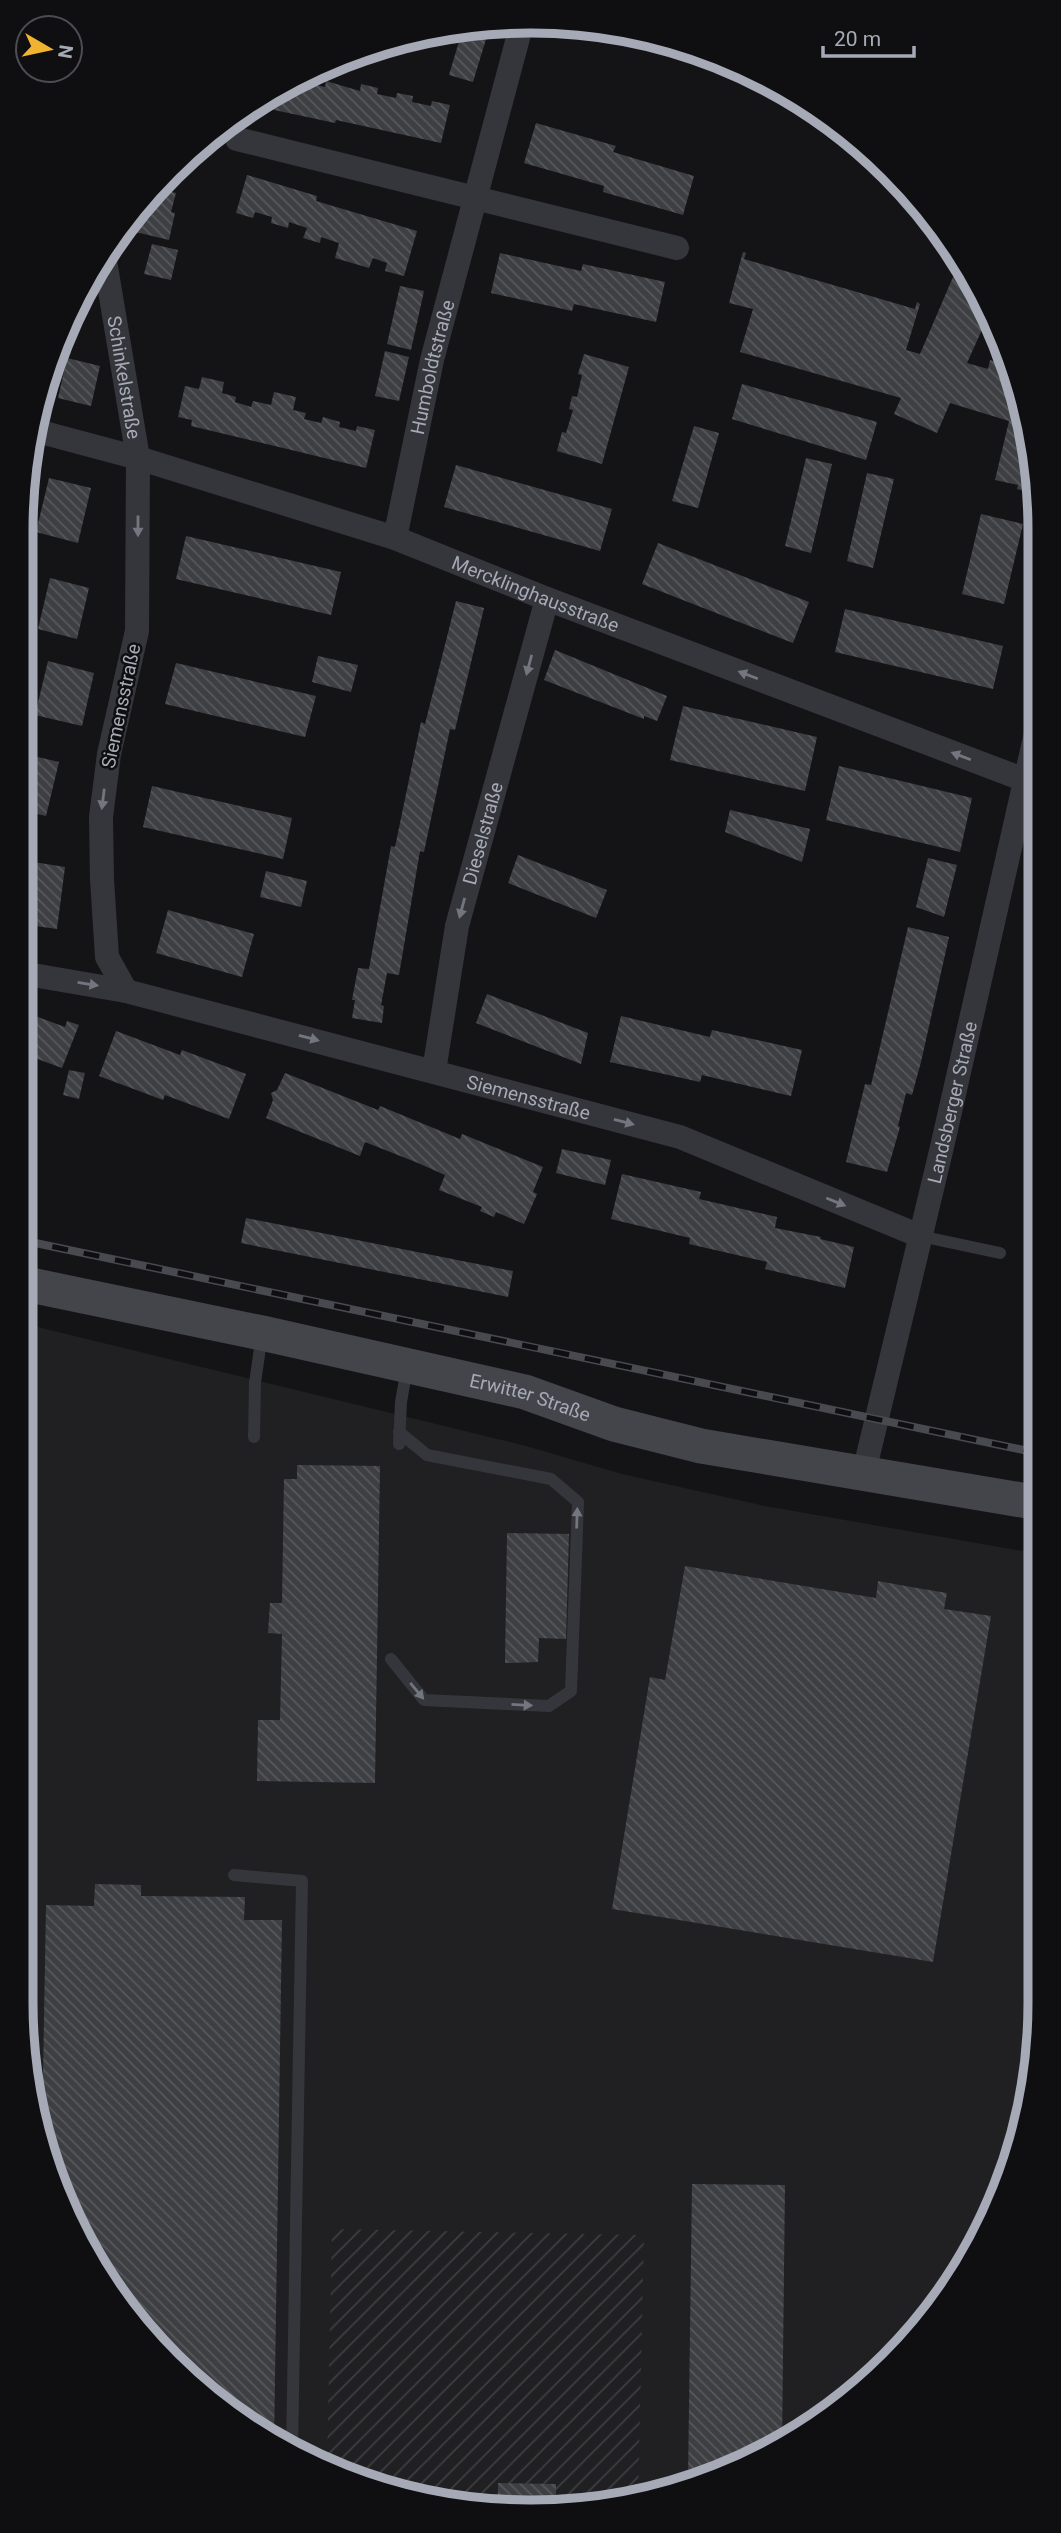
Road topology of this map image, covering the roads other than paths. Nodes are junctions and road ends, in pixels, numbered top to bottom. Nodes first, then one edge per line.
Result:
1 (519, 33) edge
2 (237, 139) dead end
3 (475, 197) junction
4 (677, 248) dead end
5 (107, 271) edge
6 (43, 433) edge
7 (138, 458) junction
8 (395, 538) junction
9 (547, 599) junction
10 (1028, 767) edge
11 (1025, 780) junction
12 (1026, 822) edge
13 (33, 975) edge
14 (126, 991) junction
15 (435, 1071) junction
16 (920, 1236) junction
17 (1000, 1253) dead end
18 (33, 1286) edge
19 (262, 1334) junction
20 (407, 1366) junction
21 (254, 1437) dead end
22 (864, 1472) junction
23 (1028, 1501) edge
24 (391, 1659) dead end
25 (234, 1875) dead end
26 (292, 2438) edge

1 - 3 street, Humboldtstraße
2 - 3 street
3 - 4 street
3 - 8 street, Humboldtstraße
5 - 7 street, Schinkelstraße
6 - 7 street, Mercklinghausstraße
7 - 8 street, Mercklinghausstraße
7 -> 14 street, Siemensstraße
8 - 9 street, Mercklinghausstraße
11 -> 9 street, Mercklinghausstraße
9 -> 15 street, Dieselstraße
10 - 11 street, Landsberger Straße
11 - 12 street, Landsberger Straße
12 - 16 street, Landsberger Straße
13 -> 14 street, Siemensstraße
14 -> 15 street, Siemensstraße
15 -> 16 street, Siemensstraße
16 - 17 lane
16 - 22 street, Landsberger Straße
18 - 19 main road, Erwitter Straße
19 - 20 main road, Erwitter Straße
19 - 21 lane
20 - 22 main road, Erwitter Straße
24 -> 20 lane
22 - 23 main road, Erwitter Straße
25 - 26 lane

